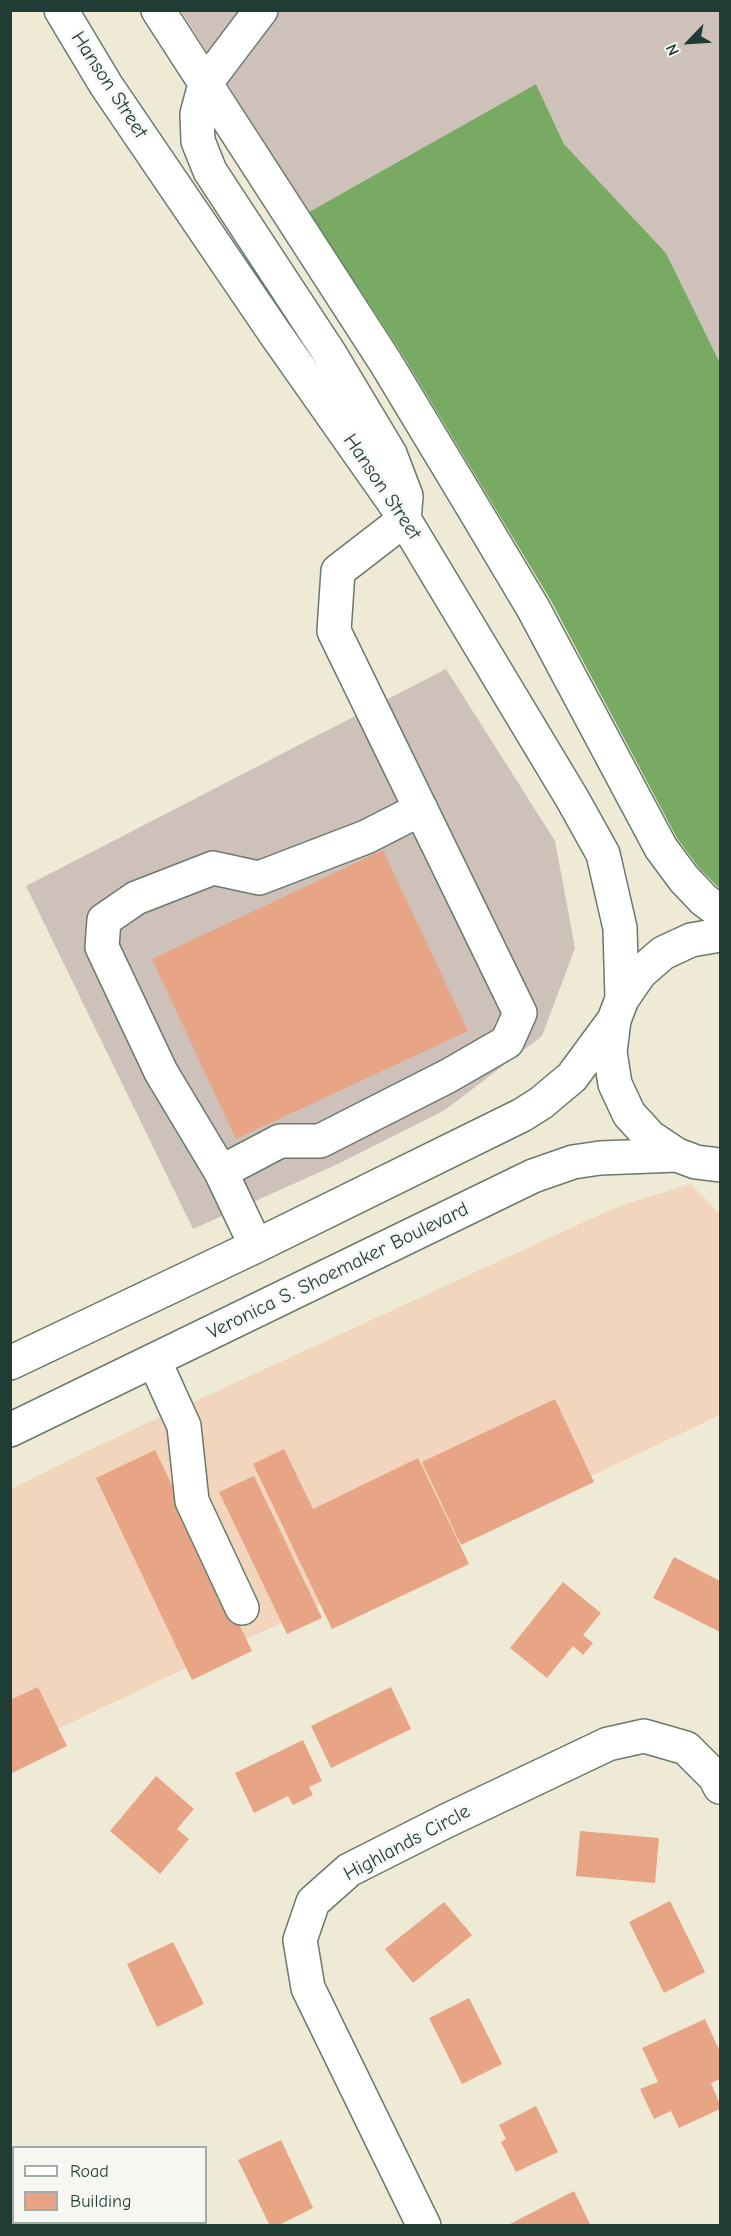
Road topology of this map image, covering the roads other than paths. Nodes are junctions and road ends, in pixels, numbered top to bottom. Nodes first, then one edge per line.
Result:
1 (61, 10) edge
2 (158, 10) edge
3 (261, 10) edge
4 (205, 84) junction
5 (405, 520) junction
6 (421, 809) junction
7 (720, 912) edge
8 (720, 935) edge
9 (618, 1010) junction
10 (698, 1161) edge
11 (221, 1172) junction
12 (720, 1188) edge
13 (256, 1246) junction
14 (154, 1360) junction
15 (10, 1363) edge
16 (10, 1430) edge
17 (242, 1608) dead end
18 (720, 1787) edge
19 (424, 2226) edge

1 - 5 street, Hanson Street
2 - 4 street
3 - 4 street
4 - 5 street
4 - 7 street
5 - 6 street
5 - 9 street, Hanson Street
6 - 11 street
6 - 11 street
8 - 9 street, Hanson Street
9 - 10 street, Hanson Street
9 - 13 street
10 - 12 street, Hanson Street
10 - 14 street, Veronica S. Shoemaker Boulevard
11 - 13 street
13 - 15 street
14 - 16 street, Veronica S. Shoemaker Boulevard
14 - 17 street
18 - 19 street, Highlands Circle

